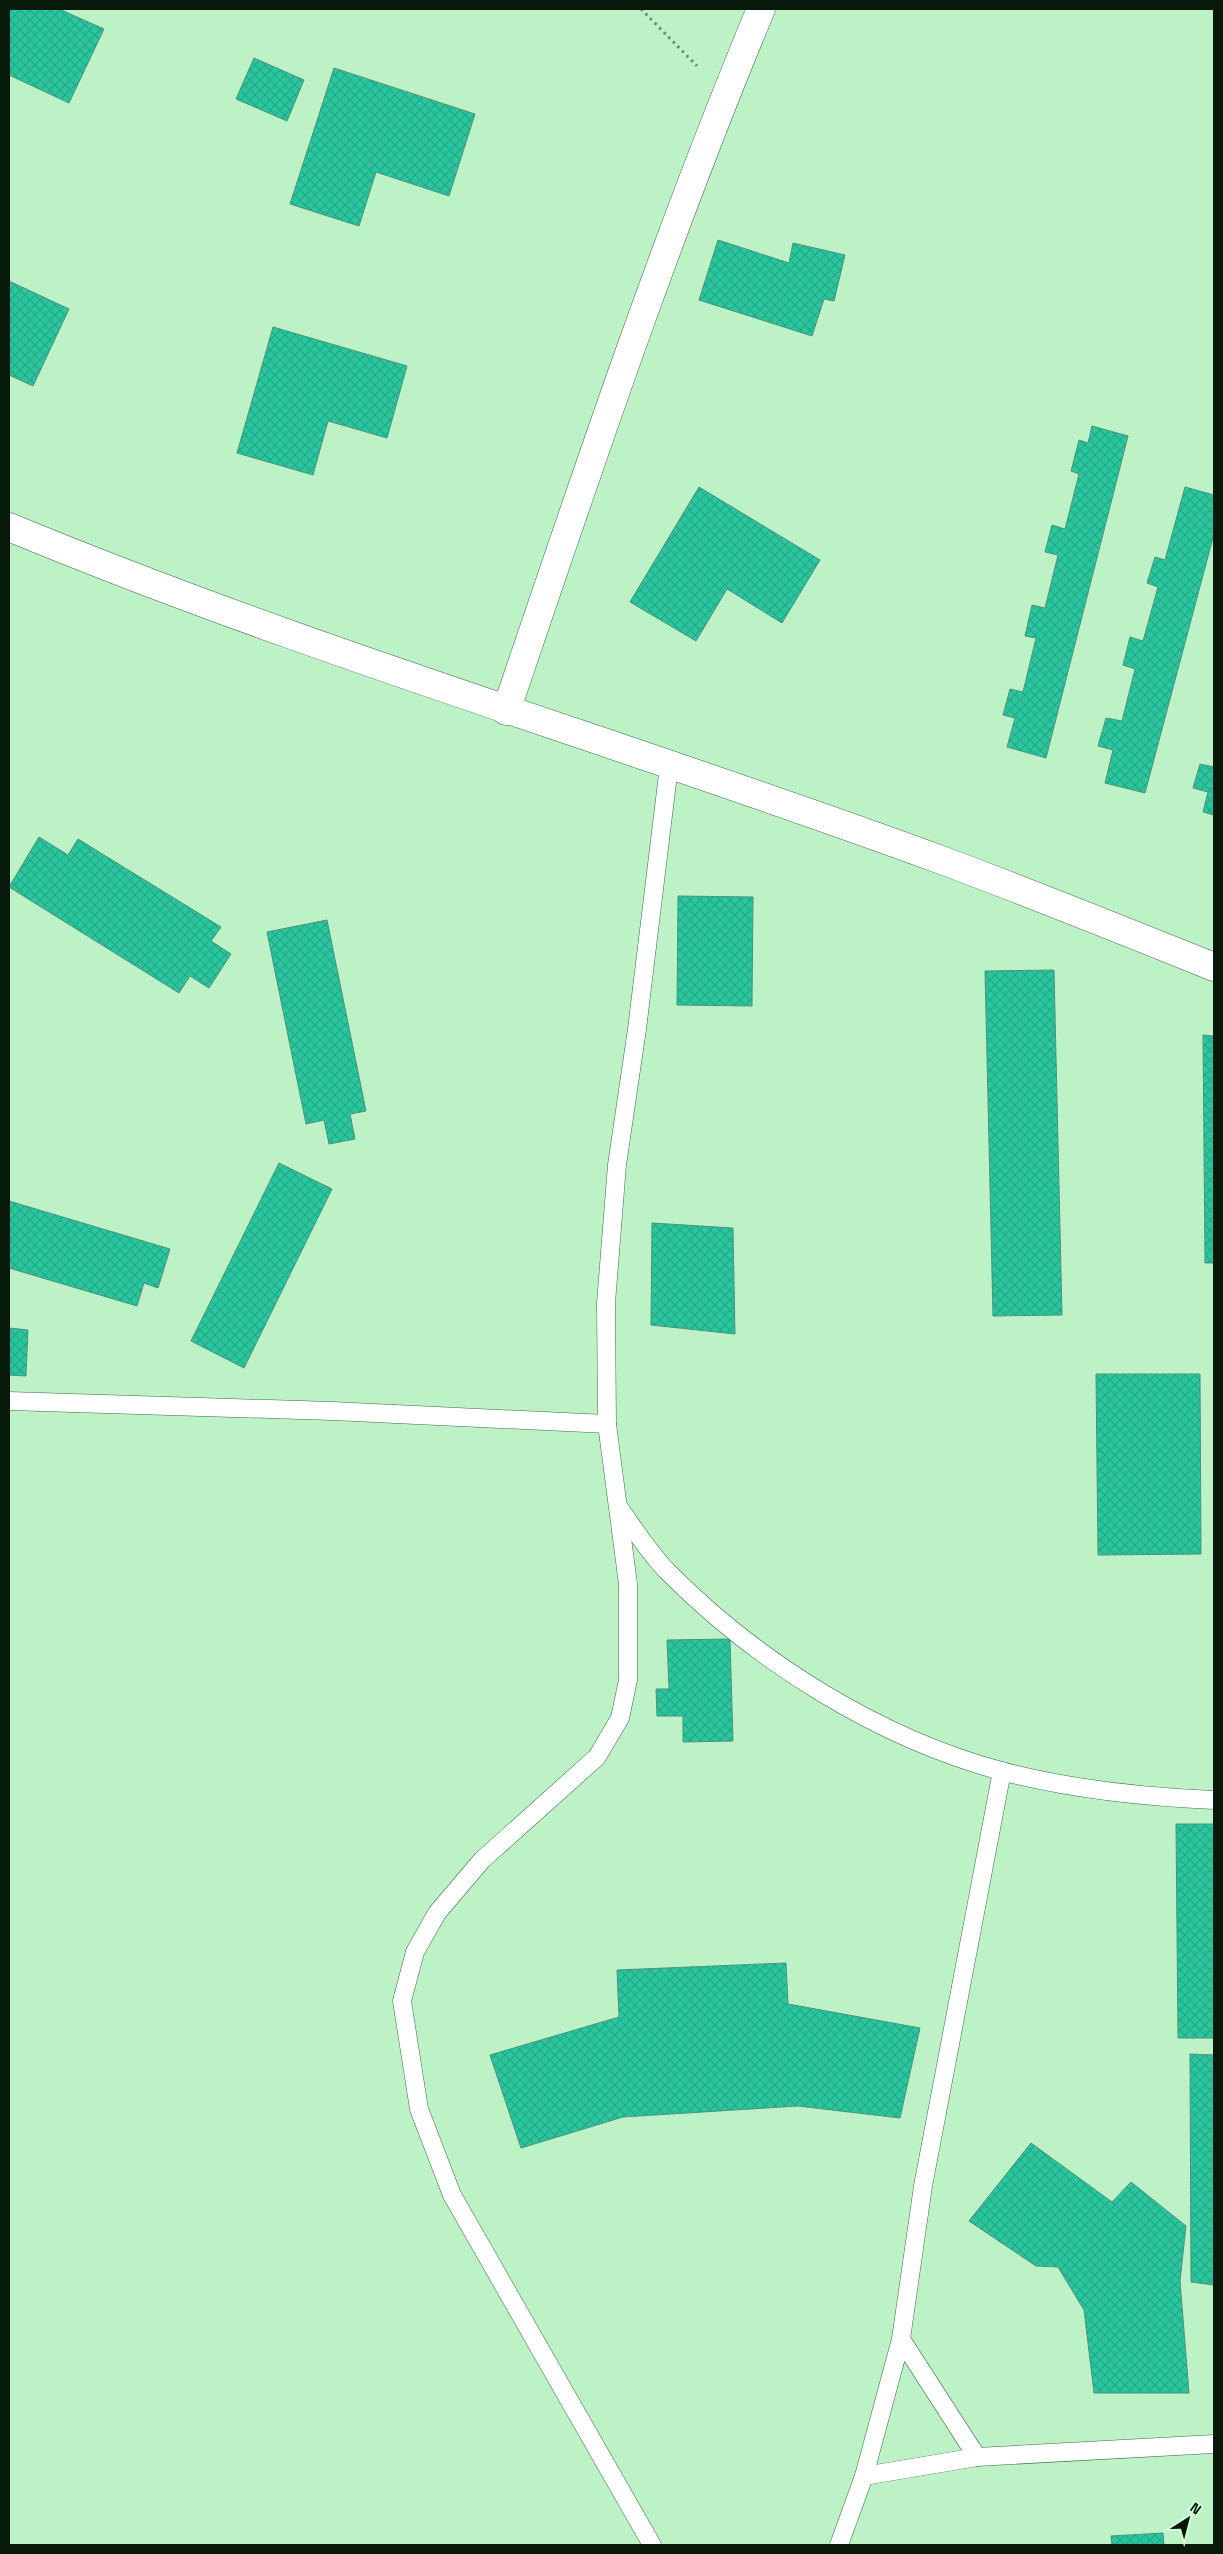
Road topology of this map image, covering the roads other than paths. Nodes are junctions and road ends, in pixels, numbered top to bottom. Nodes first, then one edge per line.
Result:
1 (761, 9) edge
2 (9, 527) edge
3 (506, 711) junction
4 (669, 766) junction
5 (1214, 967) edge
6 (9, 1401) edge
7 (607, 1424) junction
8 (619, 1508) junction
9 (1002, 1771) junction
10 (1214, 1800) edge
11 (901, 2339) junction
12 (1214, 2444) edge
13 (977, 2457) junction
14 (864, 2476) junction
15 (652, 2545) edge
16 (839, 2545) edge

1 - 3 main road
2 - 3 main road
3 - 4 main road
4 - 5 main road
4 - 7 lane
6 - 7 lane
7 - 8 lane
8 - 9 lane
8 - 15 lane
9 - 10 lane
9 - 11 lane
11 - 13 lane
11 - 14 lane
12 - 13 lane
13 - 14 lane
14 - 16 lane

